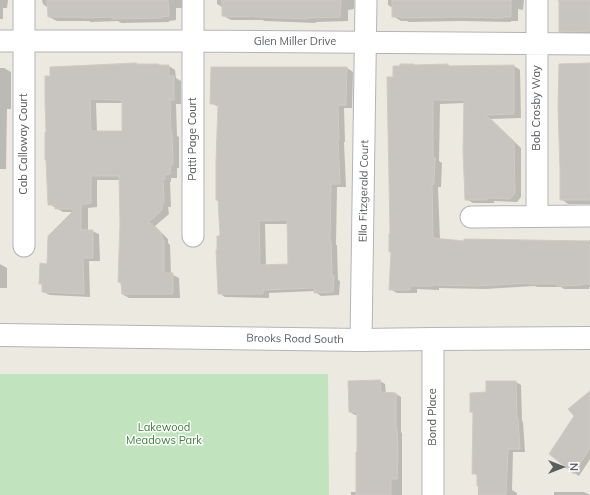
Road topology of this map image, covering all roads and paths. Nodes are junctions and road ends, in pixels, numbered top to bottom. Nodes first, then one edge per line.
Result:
1 (24, 0) edge
2 (193, 0) edge
3 (366, 0) edge
4 (537, 0) edge
5 (0, 41) edge
6 (24, 41) junction
7 (192, 42) junction
8 (366, 43) junction
9 (537, 44) junction
10 (590, 44) edge
11 (537, 216) junction
12 (590, 216) edge
13 (472, 217) dead end
14 (193, 236) dead end
15 (24, 246) dead end
16 (0, 335) edge
17 (433, 338) junction
18 (590, 338) edge
19 (361, 340) junction
20 (433, 495) edge

1 - 6 street, Cab Calloway Court
2 - 7 street, Patti Page Court
3 - 8 street, Ella Fitzgerald Court
4 - 9 street, Bob Crosby Way
5 - 6 street, Glen Miller Drive
6 - 7 street, Glen Miller Drive
6 - 15 street, Cab Calloway Court
7 - 8 street, Glen Miller Drive
7 - 14 street, Patti Page Court
8 - 9 street, Glen Miller Drive
8 - 19 street, Ella Fitzgerald Court
9 - 10 street, Glen Miller Drive
9 - 11 street, Bob Crosby Way
11 - 12 street
11 - 13 street
16 - 19 street, Brooks Road South
17 - 18 street, Brooks Road South
17 - 19 street, Brooks Road South
17 - 20 street, Bond Place

